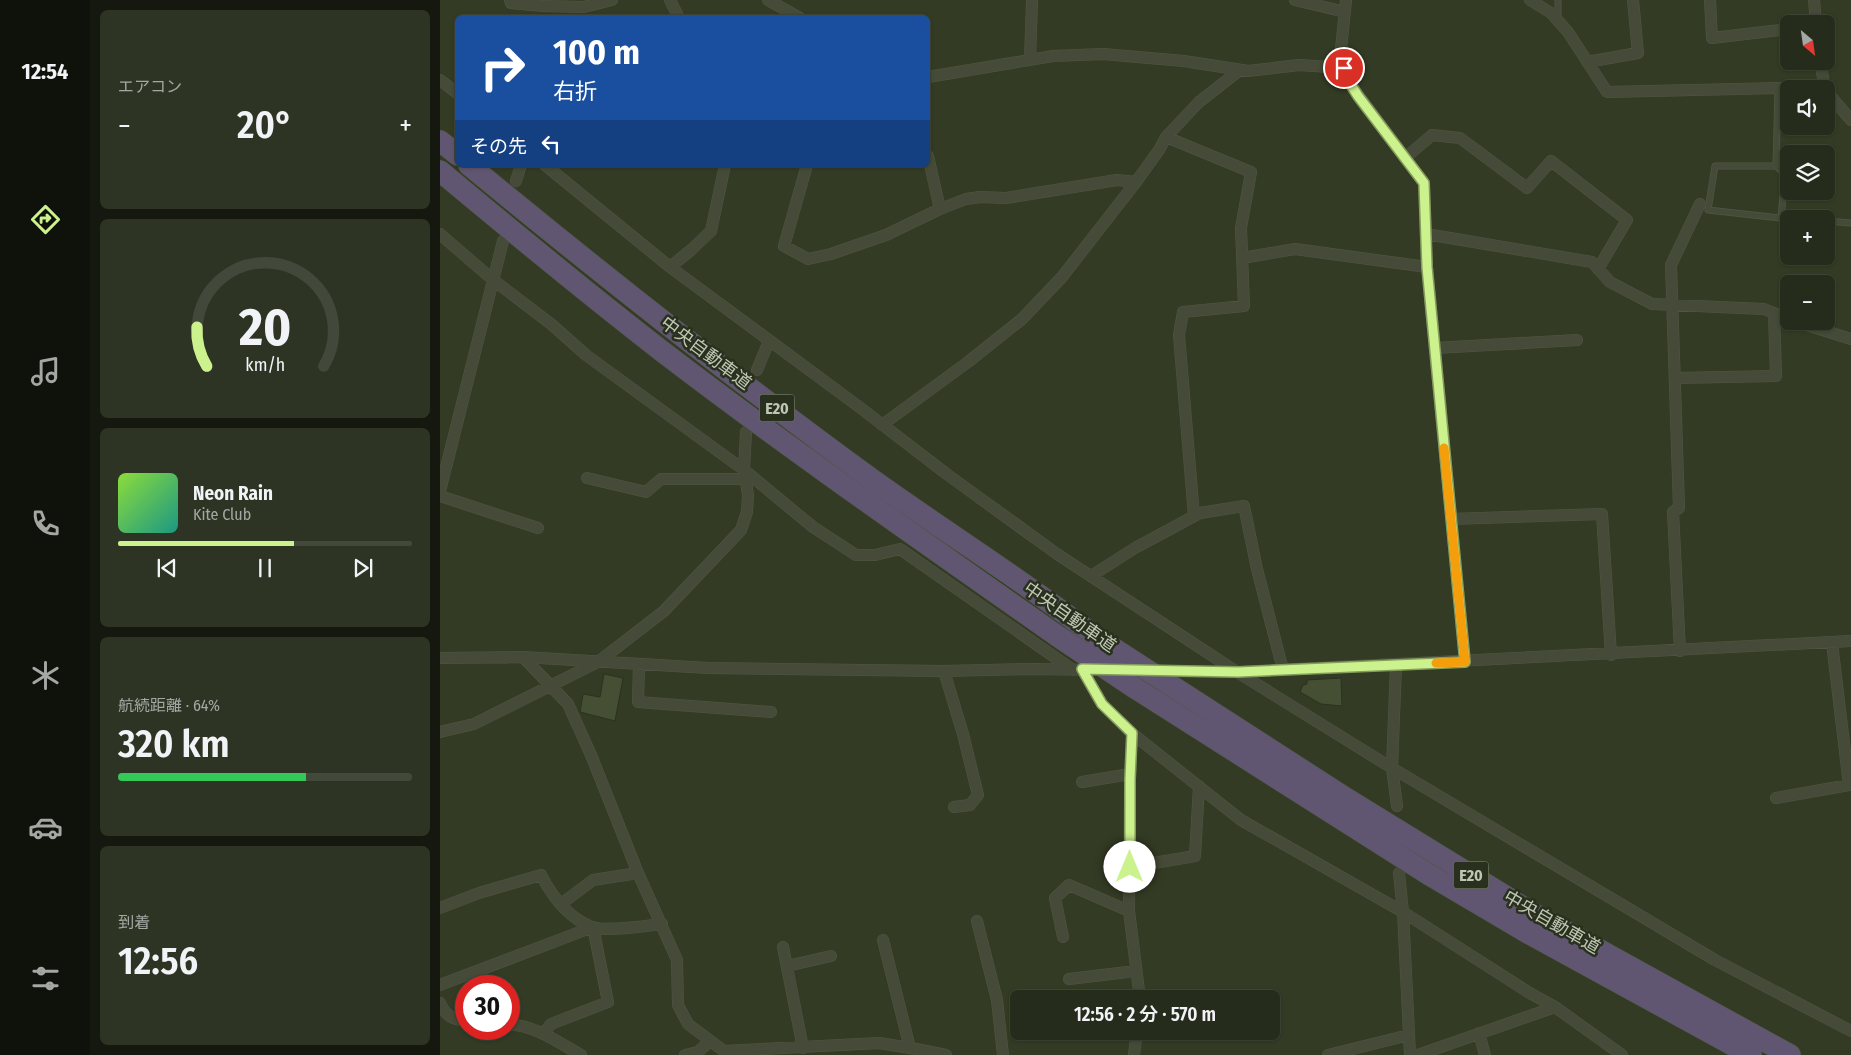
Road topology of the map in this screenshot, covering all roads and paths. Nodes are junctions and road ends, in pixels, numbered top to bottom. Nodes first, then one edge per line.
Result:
1 (510, 0) edge
2 (612, 0) edge
3 (670, 0) edge
4 (768, 0) edge
5 (1032, 0) edge
6 (1294, 0) edge
7 (1346, 0) edge
8 (1530, 0) edge
9 (1558, 0) edge
10 (1633, 0) edge
11 (1710, 0) edge
12 (1814, 0) edge
13 (583, 4) edge
14 (1345, 12) junction
15 (678, 15) edge
16 (795, 15) edge
17 (1815, 15) edge
18 (1558, 21) junction
19 (1780, 29) edge
20 (1030, 60) junction
21 (1587, 62) junction
22 (1344, 68) junction
23 (1240, 70) junction
24 (930, 77) edge
25 (440, 80) edge
26 (1778, 89) joint
27 (455, 92) edge
28 (1835, 101) edge
29 (1851, 120) edge
30 (1166, 137) junction
31 (440, 141) edge
32 (455, 153) edge
33 (1405, 158) junction
34 (930, 165) edge
35 (1776, 166) junction
36 (471, 167) edge
37 (520, 167) edge
38 (546, 167) edge
39 (725, 167) edge
40 (806, 167) edge
41 (440, 171) edge
42 (516, 181) dead end
43 (1136, 182) junction
44 (1700, 204) dead end
45 (940, 209) junction
46 (1782, 210) edge
47 (1780, 218) edge
48 (1835, 222) edge
49 (1851, 223) edge
50 (440, 234) edge
51 (1426, 234) junction
52 (503, 241) dead end
53 (1242, 258) junction
54 (670, 267) junction
55 (1427, 267) junction
56 (1598, 269) junction
57 (492, 279) junction
58 (1673, 305) junction
59 (1774, 313) junction
60 (1780, 315) edge
61 (1822, 330) edge
62 (1851, 339) edge
63 (1577, 340) dead end
64 (769, 342) junction
65 (1435, 348) junction
66 (757, 370) dead end
67 (1675, 378) junction
68 (882, 425) junction
69 (746, 432) dead end
70 (745, 474) junction
71 (587, 478) dead end
72 (440, 491) edge
73 (440, 496) edge
74 (1194, 516) junction
75 (1451, 519) junction
76 (538, 528) dead end
77 (1091, 576) junction
78 (1851, 641) edge
79 (1832, 642) junction
80 (1680, 651) junction
81 (1611, 655) junction
82 (523, 657) junction
83 (440, 658) edge
84 (598, 662) junction
85 (1465, 662) junction
86 (639, 664) junction
87 (1396, 665) junction
88 (1077, 669) junction
89 (1283, 670) junction
90 (944, 671) junction
91 (1238, 672) junction
92 (551, 686) junction
93 (772, 712) dead end
94 (440, 732) edge
95 (1132, 733) junction
96 (1392, 768) junction
97 (1130, 774) junction
98 (1082, 782) dead end
99 (1850, 785) edge
100 (1199, 786) junction
101 (1776, 798) dead end
102 (1397, 806) dead end
103 (954, 807) dead end
104 (1130, 867) junction
105 (638, 873) junction
106 (1399, 873) dead end
107 (561, 904) junction
108 (440, 908) edge
109 (1129, 911) junction
110 (1403, 912) junction
111 (977, 921) dead end
112 (662, 924) junction
113 (593, 927) junction
114 (1062, 937) dead end
115 (883, 940) dead end
116 (783, 946) dead end
117 (831, 956) dead end
118 (787, 966) junction
119 (1136, 971) junction
120 (1069, 979) dead end
121 (440, 986) edge
122 (1139, 990) edge
123 (440, 1004) edge
124 (1555, 1007) junction
125 (455, 1020) edge
126 (520, 1026) edge
127 (1851, 1031) edge
128 (544, 1033) junction
129 (1480, 1033) junction
130 (1409, 1035) junction
131 (710, 1040) junction
132 (1136, 1040) edge
133 (803, 1048) junction
134 (910, 1048) junction
135 (726, 1053) edge
136 (582, 1055) edge
137 (685, 1055) edge
138 (946, 1055) edge
139 (1003, 1055) edge
140 (1134, 1055) edge
141 (1328, 1055) edge
142 (1410, 1055) edge
143 (1418, 1055) edge
144 (1485, 1055) edge
145 (1622, 1055) edge
146 (1751, 1055) edge
147 (1790, 1055) edge

1 - 13 street
2 - 13 street
3 - 15 street
4 - 16 street
5 - 20 street
6 - 14 street
7 - 14 street
8 - 18 street
9 - 18 lane
10 - 21 street
11 - 19 street
12 - 17 street
14 - 22 street
18 - 21 street
20 - 23 street
20 - 24 street
21 - 26 street
22 - 23 street
22 - 33 street
23 - 30 street
25 - 27 street
26 - 35 lane
28 - 29 street
30 - 43 street
30 - 53 street
31 - 32 highway
33 - 51 street
33 - 56 street
34 - 45 street
35 - 46 lane
35 - 47 lane
36 - 147 highway, 中央自動車道 / E20, bridge
37 - 42 street
38 - 54 street
39 - 54 street
40 - 45 street
41 - 146 highway, 中央自動車道 / E20, bridge
43 - 45 street
43 - 68 street
44 - 58 street
48 - 49 lane
50 - 57 street
51 - 55 street
51 - 56 street
52 - 57 street
53 - 55 street
53 - 74 street
54 - 64 street
55 - 65 street
56 - 58 street
57 - 70 street
57 - 72 street
58 - 59 street
58 - 67 street
59 - 60 street
59 - 67 street
61 - 62 street
63 - 65 street
64 - 66 street
64 - 68 street
65 - 75 street
67 - 80 street
68 - 77 street
69 - 70 street
70 - 71 street
70 - 84 street
70 - 88 street
73 - 76 street
74 - 77 street
74 - 89 street
75 - 81 street
75 - 85 street
77 - 91 street
78 - 79 street
79 - 80 street
79 - 99 street
80 - 81 street
81 - 85 street
82 - 83 street
82 - 84 street
82 - 92 street
84 - 86 street
84 - 92 street
85 - 87 street
86 - 90 street
86 - 93 street
87 - 89 street
87 - 96 street
88 - 90 street
88 - 91 street
88 - 95 street
89 - 91 street
90 - 103 street
91 - 96 street
92 - 94 street
92 - 105 street
95 - 97 street
95 - 100 street
96 - 102 street
96 - 127 street
97 - 98 street
97 - 104 street
99 - 101 street
100 - 104 street
100 - 110 street
104 - 109 street
105 - 107 street
105 - 112 street
106 - 110 street
107 - 108 street
107 - 113 street
109 - 114 street
109 - 119 street
110 - 124 street
110 - 130 street
111 - 139 street
112 - 113 street
112 - 131 street
113 - 121 street
113 - 128 street
115 - 134 street
116 - 118 street
117 - 118 street
118 - 133 street
119 - 120 street
119 - 122 street
123 - 125 street
124 - 129 street
124 - 145 street
126 - 128 street
128 - 136 street
129 - 143 street
129 - 144 street
130 - 141 street
130 - 142 street
131 - 135 street
131 - 137 street
132 - 140 street
133 - 134 street
133 - 135 street
134 - 138 street

